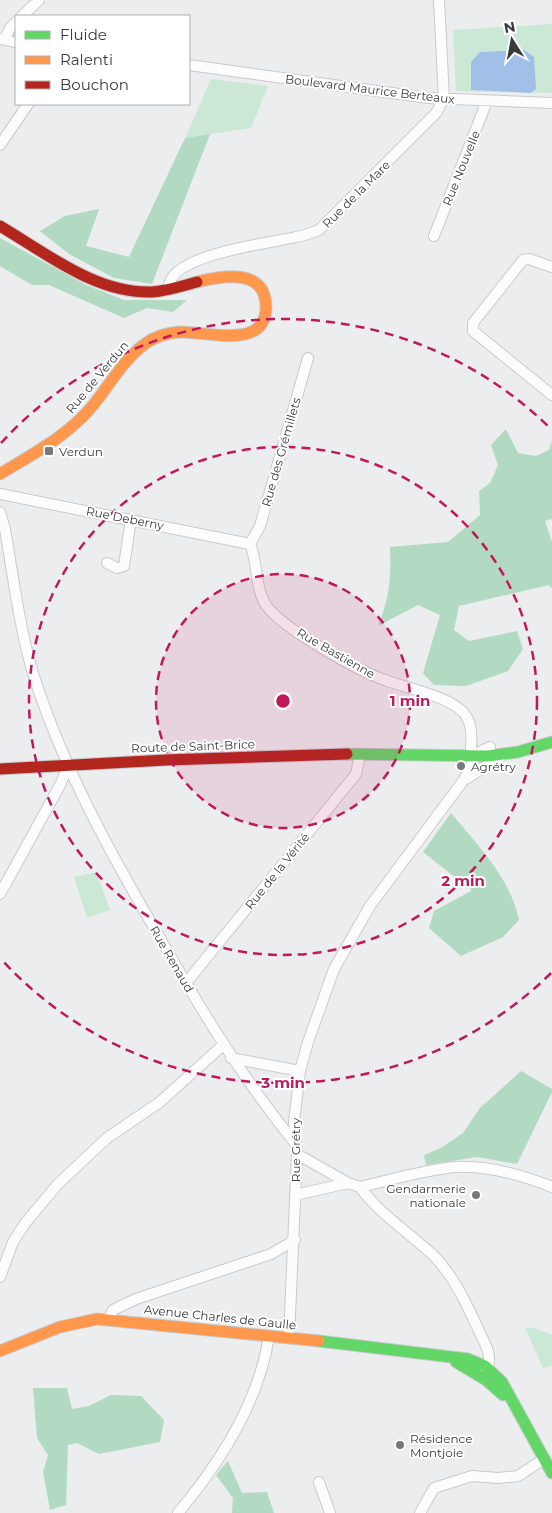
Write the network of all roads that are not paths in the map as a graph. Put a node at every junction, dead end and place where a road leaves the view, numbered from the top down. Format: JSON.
{"nodes":[{"id":1,"x":39,"y":0,"type":"edge"},
{"id":2,"x":439,"y":0,"type":"edge"},
{"id":3,"x":23,"y":15,"type":"edge"},
{"id":4,"x":15,"y":23,"type":"edge"},
{"id":5,"x":2,"y":39,"type":"edge"},
{"id":6,"x":15,"y":42,"type":"edge"},
{"id":7,"x":190,"y":65,"type":"edge"},
{"id":8,"x":444,"y":100,"type":"junction"},
{"id":9,"x":487,"y":101,"type":"junction"},
{"id":10,"x":552,"y":103,"type":"edge"},
{"id":11,"x":27,"y":105,"type":"edge"},
{"id":12,"x":0,"y":145,"type":"edge"},
{"id":13,"x":0,"y":226,"type":"edge"},
{"id":14,"x":434,"y":236,"type":"dead end"},
{"id":15,"x":552,"y":267,"type":"edge"},
{"id":16,"x":169,"y":290,"type":"junction"},
{"id":17,"x":308,"y":358,"type":"dead end"},
{"id":18,"x":552,"y":382,"type":"edge"},
{"id":19,"x":550,"y":394,"type":"edge"},
{"id":20,"x":0,"y":474,"type":"edge"},
{"id":21,"x":0,"y":494,"type":"edge"},
{"id":22,"x":0,"y":512,"type":"edge"},
{"id":23,"x":131,"y":519,"type":"junction"},
{"id":24,"x":250,"y":544,"type":"junction"},
{"id":25,"x":106,"y":563,"type":"dead end"},
{"id":26,"x":546,"y":743,"type":"edge"},
{"id":27,"x":472,"y":752,"type":"junction"},
{"id":28,"x":360,"y":754,"type":"junction"},
{"id":29,"x":509,"y":754,"type":"junction"},
{"id":30,"x":69,"y":764,"type":"junction"},
{"id":31,"x":0,"y":769,"type":"edge"},
{"id":32,"x":463,"y":781,"type":"junction"},
{"id":33,"x":0,"y":894,"type":"edge"},
{"id":34,"x":186,"y":983,"type":"junction"},
{"id":35,"x":222,"y":1045,"type":"junction"},
{"id":36,"x":231,"y":1058,"type":"junction"},
{"id":37,"x":300,"y":1071,"type":"junction"},
{"id":38,"x":295,"y":1143,"type":"junction"},
{"id":39,"x":297,"y":1154,"type":"junction"},
{"id":40,"x":348,"y":1183,"type":"junction"},
{"id":41,"x":360,"y":1187,"type":"junction"},
{"id":42,"x":552,"y":1187,"type":"edge"},
{"id":43,"x":295,"y":1195,"type":"junction"},
{"id":44,"x":295,"y":1240,"type":"junction"},
{"id":45,"x":0,"y":1277,"type":"edge"},
{"id":46,"x":108,"y":1320,"type":"junction"},
{"id":47,"x":269,"y":1336,"type":"junction"},
{"id":48,"x":290,"y":1338,"type":"junction"},
{"id":49,"x":0,"y":1351,"type":"edge"},
{"id":50,"x":484,"y":1372,"type":"junction"},
{"id":51,"x":544,"y":1459,"type":"junction"},
{"id":52,"x":552,"y":1473,"type":"edge"},
{"id":53,"x":319,"y":1482,"type":"dead end"},
{"id":54,"x":178,"y":1513,"type":"edge"},
{"id":55,"x":330,"y":1513,"type":"edge"},
{"id":56,"x":420,"y":1513,"type":"edge"}],
"edges":[{"from":1,"to":3,"type":"street"},
{"from":2,"to":8,"type":"street"},
{"from":4,"to":5,"type":"street"},
{"from":5,"to":6,"type":"street"},
{"from":7,"to":8,"type":"street","name":"Boulevard Maurice Berteaux"},
{"from":8,"to":9,"type":"street","name":"Boulevard Maurice Berteaux"},
{"from":8,"to":16,"type":"street","name":"Rue de la Mare"},
{"from":9,"to":10,"type":"street","name":"Boulevard Maurice Berteaux"},
{"from":9,"to":14,"type":"street","name":"Rue Nouvelle"},
{"from":11,"to":12,"type":"street"},
{"from":13,"to":16,"type":"main road","name":"Rue de Verdun"},
{"from":15,"to":19,"type":"street"},
{"from":16,"to":20,"type":"main road","name":"Rue de Verdun"},
{"from":17,"to":24,"type":"street","name":"Rue des Grémillets"},
{"from":18,"to":19,"type":"street"},
{"from":21,"to":23,"type":"street","name":"Rue Deberny"},
{"from":22,"to":30,"type":"street","name":"Rue Renaud"},
{"from":23,"to":24,"type":"street","name":"Rue Deberny"},
{"from":23,"to":25,"type":"street"},
{"from":24,"to":27,"type":"street","name":"Rue Bastienne"},
{"from":26,"to":27,"type":"main road","name":"Route de Saint-Brice"},
{"from":26,"to":29,"type":"main road","name":"Route de Saint-Brice"},
{"from":27,"to":28,"type":"main road","name":"Route de Saint-Brice"},
{"from":27,"to":29,"type":"main road","name":"Route de Saint-Brice"},
{"from":27,"to":32,"type":"street","name":"Rue Grétry"},
{"from":28,"to":30,"type":"main road","name":"Route de Saint-Brice"},
{"from":28,"to":34,"type":"street","name":"Rue de la Vérité"},
{"from":29,"to":32,"type":"street","name":"Rue Grétry"},
{"from":30,"to":31,"type":"main road","name":"Route de Saint-Brice"},
{"from":30,"to":33,"type":"street"},
{"from":30,"to":34,"type":"street","name":"Rue Renaud"},
{"from":32,"to":37,"type":"street","name":"Rue Grétry"},
{"from":34,"to":35,"type":"street","name":"Rue Renaud"},
{"from":35,"to":36,"type":"street","name":"Rue Renaud"},
{"from":35,"to":45,"type":"street"},
{"from":36,"to":37,"type":"street"},
{"from":36,"to":38,"type":"street","name":"Rue Renaud"},
{"from":37,"to":38,"type":"street","name":"Rue Grétry"},
{"from":38,"to":39,"type":"street","name":"Rue Grétry"},
{"from":39,"to":40,"type":"street"},
{"from":39,"to":43,"type":"street","name":"Rue Grétry"},
{"from":40,"to":41,"type":"street"},
{"from":40,"to":43,"type":"street"},
{"from":41,"to":42,"type":"street"},
{"from":41,"to":50,"type":"street"},
{"from":43,"to":44,"type":"street","name":"Rue Grétry"},
{"from":44,"to":46,"type":"street"},
{"from":44,"to":48,"type":"street","name":"Rue Grétry"},
{"from":46,"to":47,"type":"main road","name":"Avenue Charles de Gaulle"},
{"from":46,"to":49,"type":"main road","name":"Avenue Charles de Gaulle"},
{"from":47,"to":48,"type":"main road","name":"Avenue Charles de Gaulle"},
{"from":47,"to":54,"type":"street"},
{"from":48,"to":50,"type":"main road","name":"Avenue Charles de Gaulle"},
{"from":50,"to":51,"type":"main road","name":"Avenue Charles de Gaulle"},
{"from":51,"to":52,"type":"main road","name":"Avenue Charles de Gaulle"},
{"from":51,"to":56,"type":"street"},
{"from":53,"to":55,"type":"street"}]}
